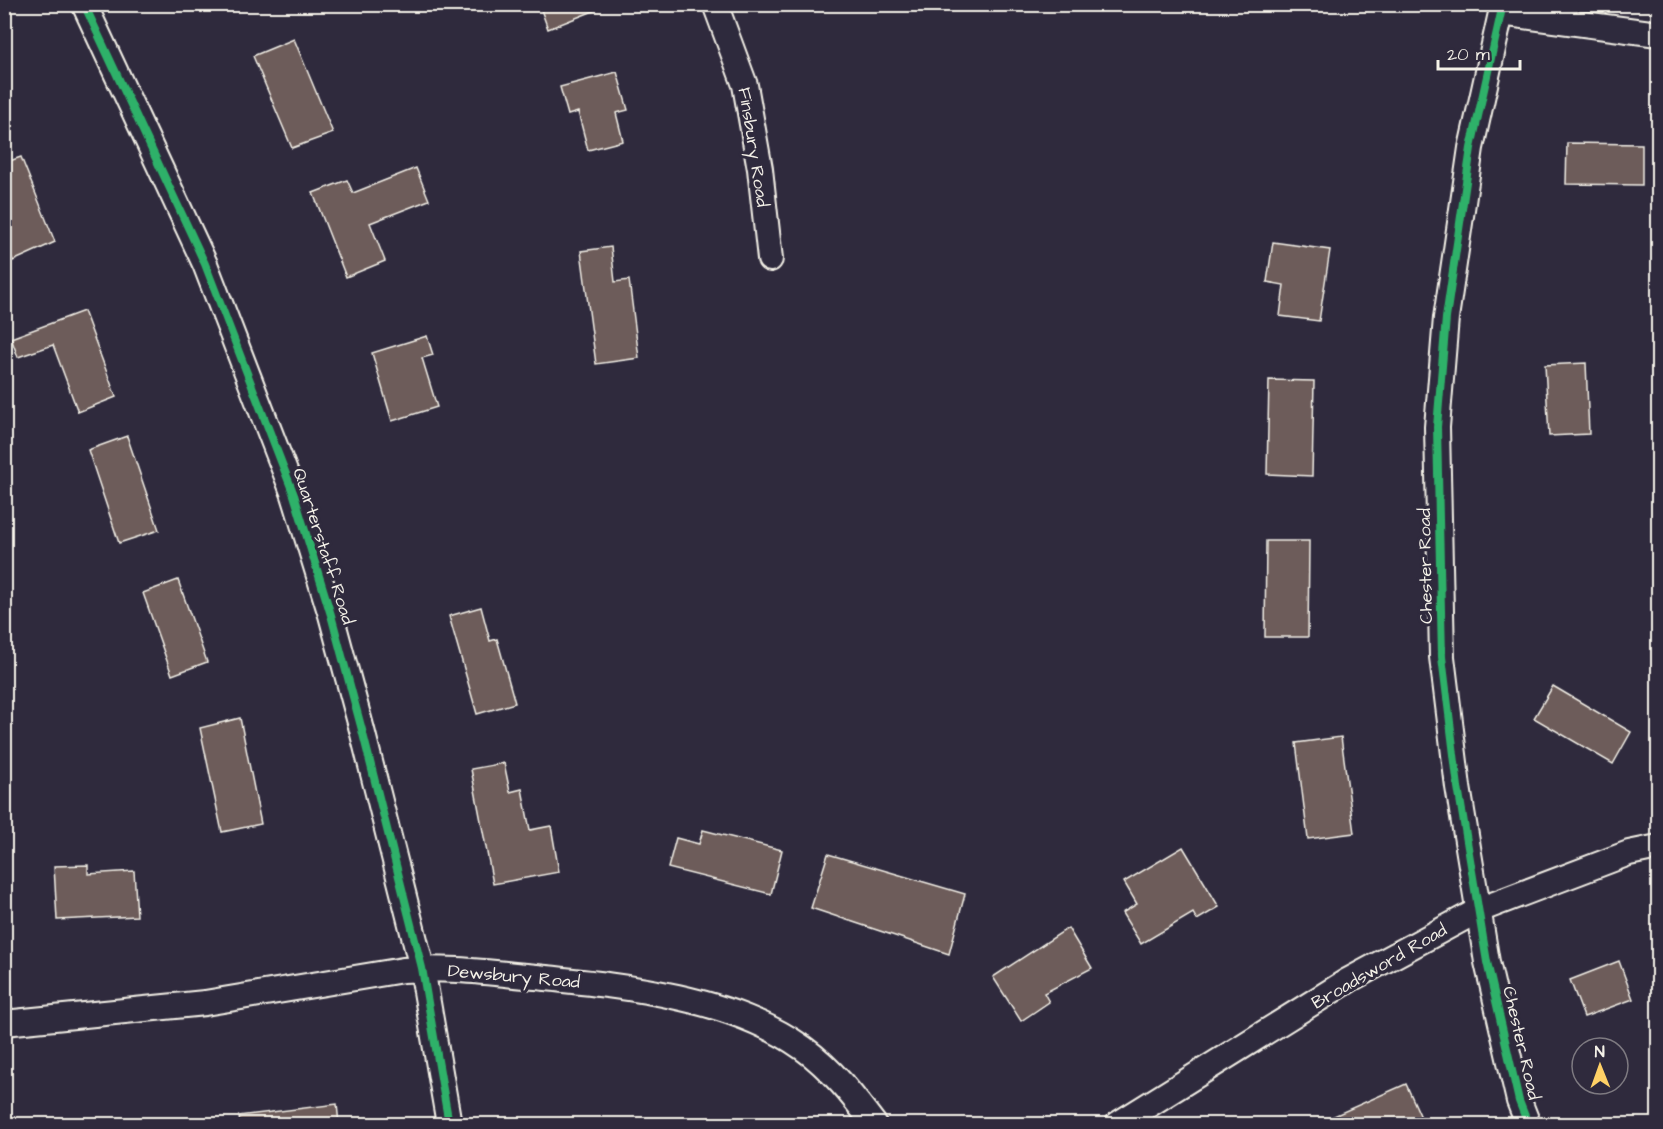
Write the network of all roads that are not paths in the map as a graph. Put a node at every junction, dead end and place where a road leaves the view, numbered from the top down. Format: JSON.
{"nodes":[{"id":1,"x":84,"y":4,"type":"edge"},
{"id":2,"x":715,"y":4,"type":"edge"},
{"id":3,"x":1501,"y":9,"type":"edge"},
{"id":4,"x":1659,"y":34,"type":"edge"},
{"id":5,"x":770,"y":259,"type":"dead end"},
{"id":6,"x":1659,"y":847,"type":"edge"},
{"id":7,"x":1479,"y":910,"type":"junction"},
{"id":8,"x":422,"y":969,"type":"junction"},
{"id":9,"x":4,"y":1023,"type":"edge"},
{"id":10,"x":449,"y":1125,"type":"edge"},
{"id":11,"x":874,"y":1125,"type":"edge"},
{"id":12,"x":1118,"y":1125,"type":"edge"},
{"id":13,"x":1528,"y":1125,"type":"edge"}],
"edges":[{"from":1,"to":8,"type":"street","name":"Quarterstaff Road"},
{"from":2,"to":5,"type":"street","name":"Finsbury Road"},
{"from":3,"to":4,"type":"street"},
{"from":3,"to":7,"type":"street","name":"Chester Road"},
{"from":6,"to":7,"type":"street","name":"Broadsword Road"},
{"from":7,"to":12,"type":"street","name":"Broadsword Road"},
{"from":7,"to":13,"type":"street","name":"Chester Road"},
{"from":8,"to":9,"type":"street","name":"Dewsbury Road"},
{"from":8,"to":10,"type":"street","name":"Quarterstaff Road"},
{"from":8,"to":11,"type":"street","name":"Dewsbury Road"}]}
